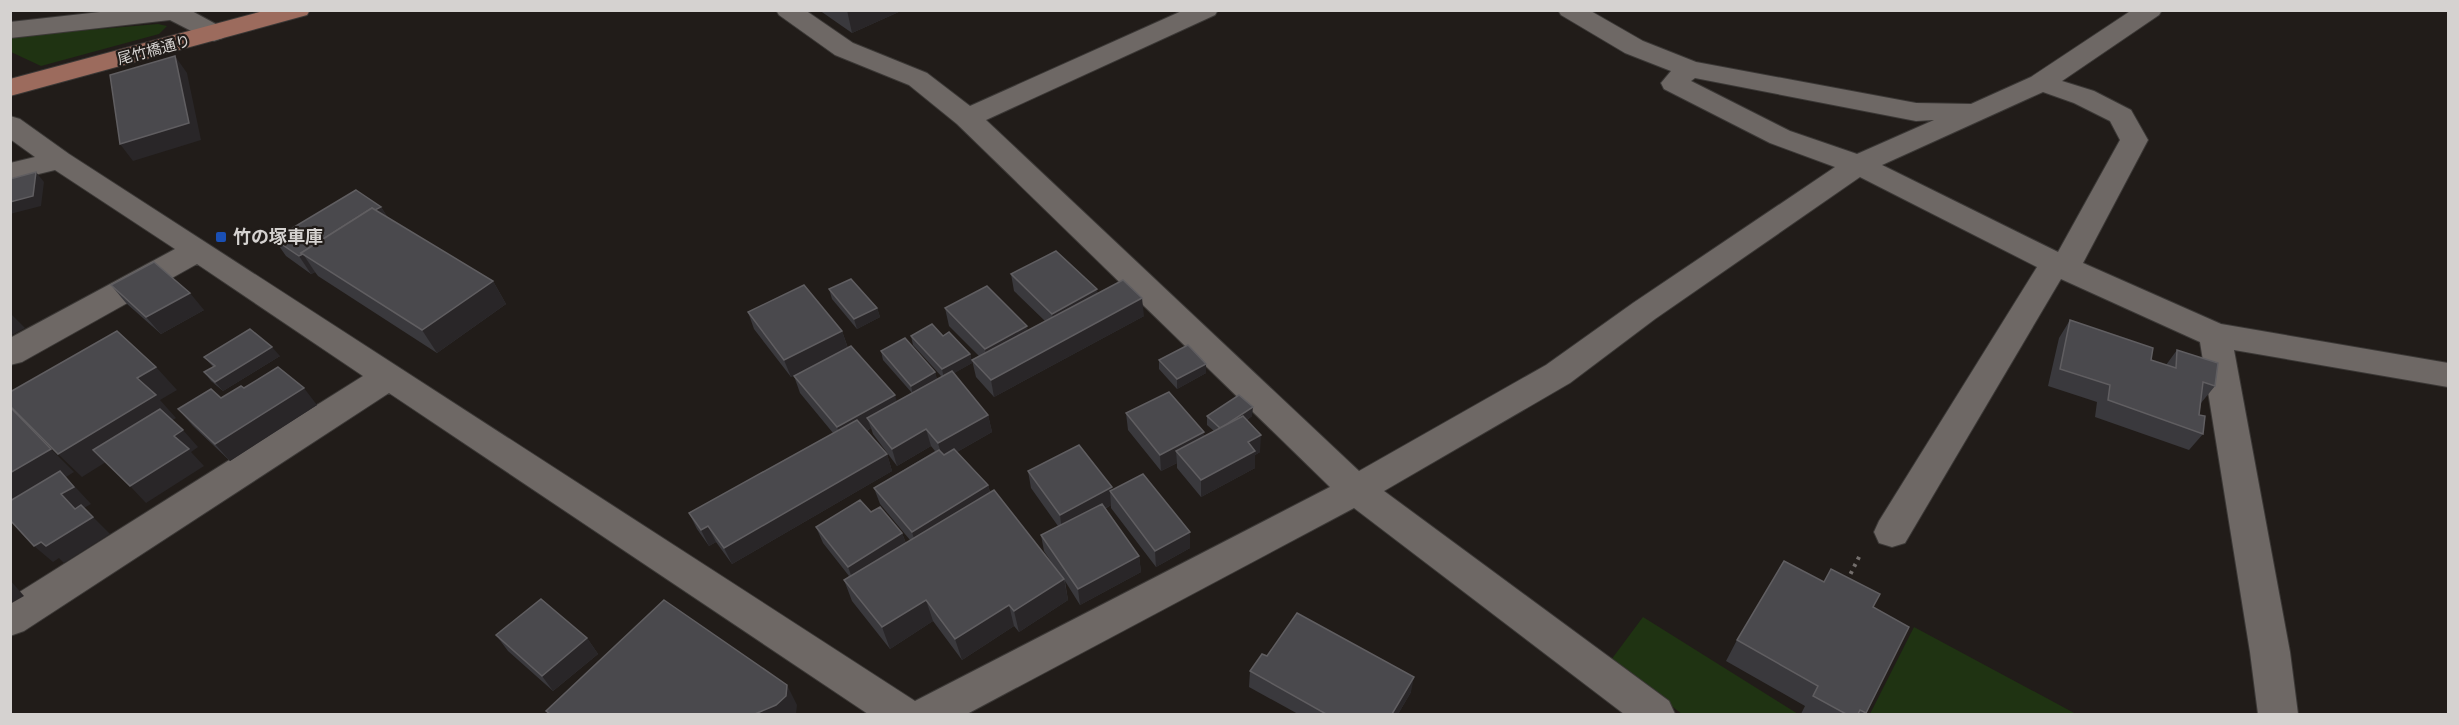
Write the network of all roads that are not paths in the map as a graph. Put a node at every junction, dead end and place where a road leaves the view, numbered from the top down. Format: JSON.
{"nodes":[{"id":1,"x":298,"y":10,"type":"edge"},
{"id":2,"x":788,"y":10,"type":"edge"},
{"id":3,"x":1206,"y":10,"type":"edge"},
{"id":4,"x":1570,"y":10,"type":"edge"},
{"id":5,"x":2150,"y":10,"type":"edge"},
{"id":6,"x":10,"y":30,"type":"edge"},
{"id":7,"x":214,"y":33,"type":"junction"},
{"id":8,"x":1689,"y":69,"type":"junction"},
{"id":9,"x":2041,"y":83,"type":"junction"},
{"id":10,"x":10,"y":88,"type":"edge"},
{"id":11,"x":1980,"y":111,"type":"junction"},
{"id":12,"x":967,"y":118,"type":"junction"},
{"id":13,"x":10,"y":125,"type":"edge"},
{"id":14,"x":58,"y":160,"type":"junction"},
{"id":15,"x":1858,"y":165,"type":"junction"},
{"id":16,"x":10,"y":172,"type":"edge"},
{"id":17,"x":198,"y":250,"type":"junction"},
{"id":18,"x":2060,"y":266,"type":"junction"},
{"id":19,"x":2215,"y":335,"type":"junction"},
{"id":20,"x":10,"y":353,"type":"edge"},
{"id":21,"x":2448,"y":375,"type":"edge"},
{"id":22,"x":389,"y":376,"type":"junction"},
{"id":23,"x":1356,"y":490,"type":"junction"},
{"id":24,"x":1892,"y":532,"type":"dead end"},
{"id":25,"x":10,"y":619,"type":"edge"},
{"id":26,"x":901,"y":714,"type":"edge"},
{"id":27,"x":929,"y":714,"type":"edge"},
{"id":28,"x":1655,"y":714,"type":"edge"},
{"id":29,"x":2278,"y":714,"type":"edge"}],
"edges":[{"from":1,"to":7,"type":"main road","name":"尾竹橋通り"},
{"from":2,"to":12,"type":"street"},
{"from":3,"to":12,"type":"street"},
{"from":4,"to":8,"type":"street"},
{"from":5,"to":9,"type":"street"},
{"from":6,"to":7,"type":"street"},
{"from":7,"to":10,"type":"main road","name":"尾竹橋通り"},
{"from":8,"to":11,"type":"street"},
{"from":8,"to":15,"type":"street"},
{"from":9,"to":11,"type":"street"},
{"from":9,"to":18,"type":"street"},
{"from":11,"to":15,"type":"street"},
{"from":12,"to":23,"type":"street"},
{"from":13,"to":14,"type":"street"},
{"from":14,"to":16,"type":"street"},
{"from":14,"to":17,"type":"street"},
{"from":15,"to":18,"type":"street"},
{"from":15,"to":23,"type":"street"},
{"from":17,"to":20,"type":"street"},
{"from":17,"to":22,"type":"street"},
{"from":18,"to":19,"type":"street"},
{"from":18,"to":24,"type":"street"},
{"from":19,"to":21,"type":"street"},
{"from":19,"to":29,"type":"street"},
{"from":22,"to":25,"type":"street"},
{"from":22,"to":26,"type":"street"},
{"from":23,"to":27,"type":"street"},
{"from":23,"to":28,"type":"street"}]}
